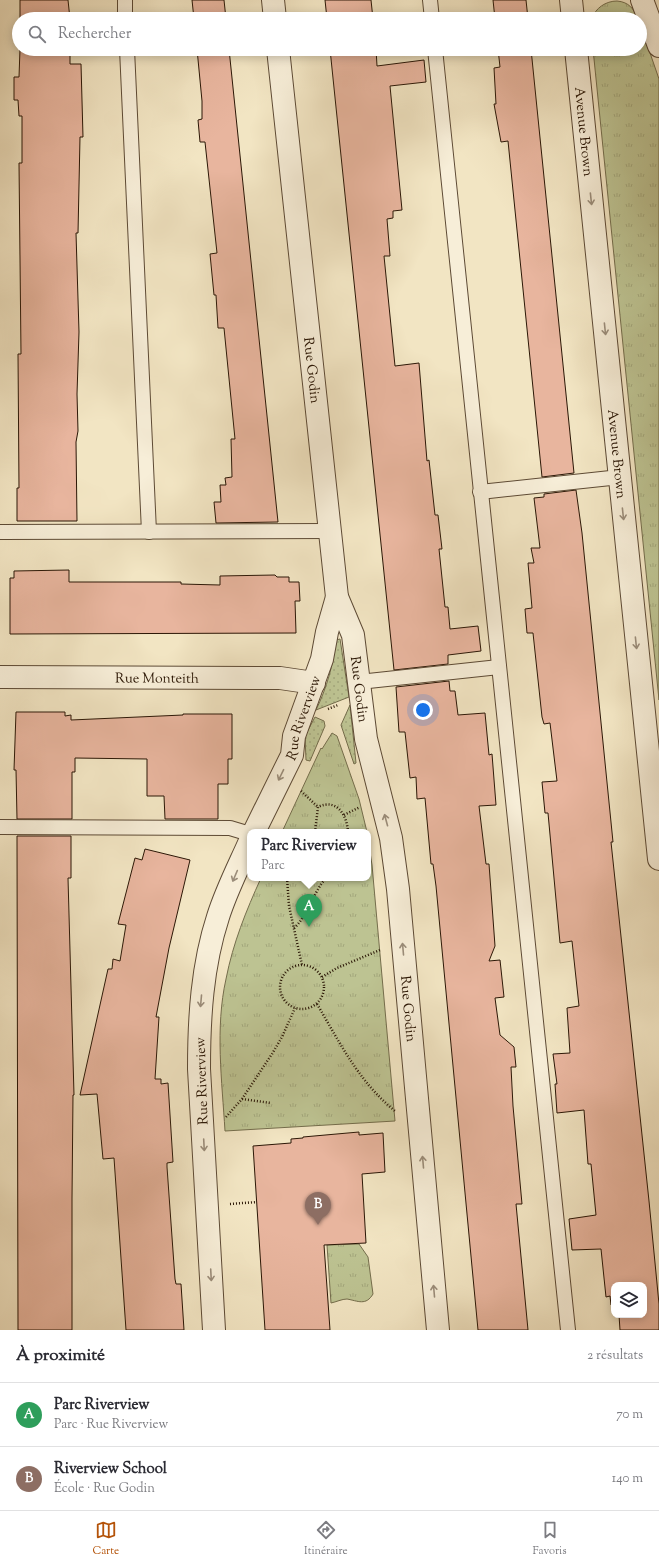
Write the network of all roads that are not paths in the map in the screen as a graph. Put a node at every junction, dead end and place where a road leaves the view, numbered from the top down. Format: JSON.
{"nodes":[{"id":1,"x":125,"y":0,"type":"edge"},
{"id":2,"x":273,"y":0,"type":"edge"},
{"id":3,"x":430,"y":0,"type":"edge"},
{"id":4,"x":571,"y":0,"type":"edge"},
{"id":5,"x":642,"y":0,"type":"edge"},
{"id":6,"x":126,"y":12,"type":"edge"},
{"id":7,"x":274,"y":12,"type":"edge"},
{"id":8,"x":431,"y":12,"type":"edge"},
{"id":9,"x":572,"y":12,"type":"edge"},
{"id":10,"x":646,"y":12,"type":"edge"},
{"id":11,"x":647,"y":14,"type":"edge"},
{"id":12,"x":659,"y":46,"type":"edge"},
{"id":13,"x":127,"y":56,"type":"edge"},
{"id":14,"x":279,"y":56,"type":"edge"},
{"id":15,"x":436,"y":56,"type":"edge"},
{"id":16,"x":577,"y":56,"type":"edge"},
{"id":17,"x":620,"y":477,"type":"junction"},
{"id":18,"x":480,"y":492,"type":"junction"},
{"id":19,"x":329,"y":531,"type":"junction"},
{"id":20,"x":0,"y":532,"type":"edge"},
{"id":21,"x":149,"y":532,"type":"junction"},
{"id":22,"x":337,"y":597,"type":"junction"},
{"id":23,"x":499,"y":667,"type":"junction"},
{"id":24,"x":0,"y":677,"type":"edge"},
{"id":25,"x":359,"y":682,"type":"junction"},
{"id":26,"x":314,"y":683,"type":"junction"},
{"id":27,"x":0,"y":827,"type":"edge"},
{"id":28,"x":255,"y":829,"type":"edge"},
{"id":29,"x":247,"y":833,"type":"edge"},
{"id":30,"x":247,"y":848,"type":"edge"},
{"id":31,"x":659,"y":859,"type":"edge"},
{"id":32,"x":214,"y":1330,"type":"edge"},
{"id":33,"x":438,"y":1330,"type":"edge"},
{"id":34,"x":568,"y":1330,"type":"edge"}],
"edges":[{"from":1,"to":6,"type":"lane"},
{"from":2,"to":7,"type":"street"},
{"from":3,"to":8,"type":"lane"},
{"from":4,"to":9,"type":"street"},
{"from":5,"to":10,"type":"street"},
{"from":11,"to":12,"type":"street"},
{"from":13,"to":21,"type":"lane"},
{"from":14,"to":19,"type":"street","name":"Rue Godin"},
{"from":15,"to":18,"type":"lane"},
{"from":16,"to":17,"type":"street","name":"Avenue Brown","one_way":true},
{"from":17,"to":18,"type":"lane"},
{"from":17,"to":31,"type":"street","name":"Avenue Brown","one_way":true},
{"from":18,"to":23,"type":"lane"},
{"from":19,"to":21,"type":"lane"},
{"from":19,"to":22,"type":"street","name":"Rue Godin"},
{"from":20,"to":21,"type":"lane"},
{"from":22,"to":25,"type":"street","name":"Rue Godin"},
{"from":22,"to":26,"type":"street","name":"Rue Riverview"},
{"from":23,"to":25,"type":"lane"},
{"from":23,"to":34,"type":"lane"},
{"from":24,"to":26,"type":"street","name":"Rue Monteith"},
{"from":33,"to":25,"type":"street","name":"Rue Godin","one_way":true},
{"from":26,"to":28,"type":"street","name":"Rue Riverview","one_way":true},
{"from":27,"to":29,"type":"lane"},
{"from":30,"to":32,"type":"street","name":"Rue Riverview","one_way":true}]}
